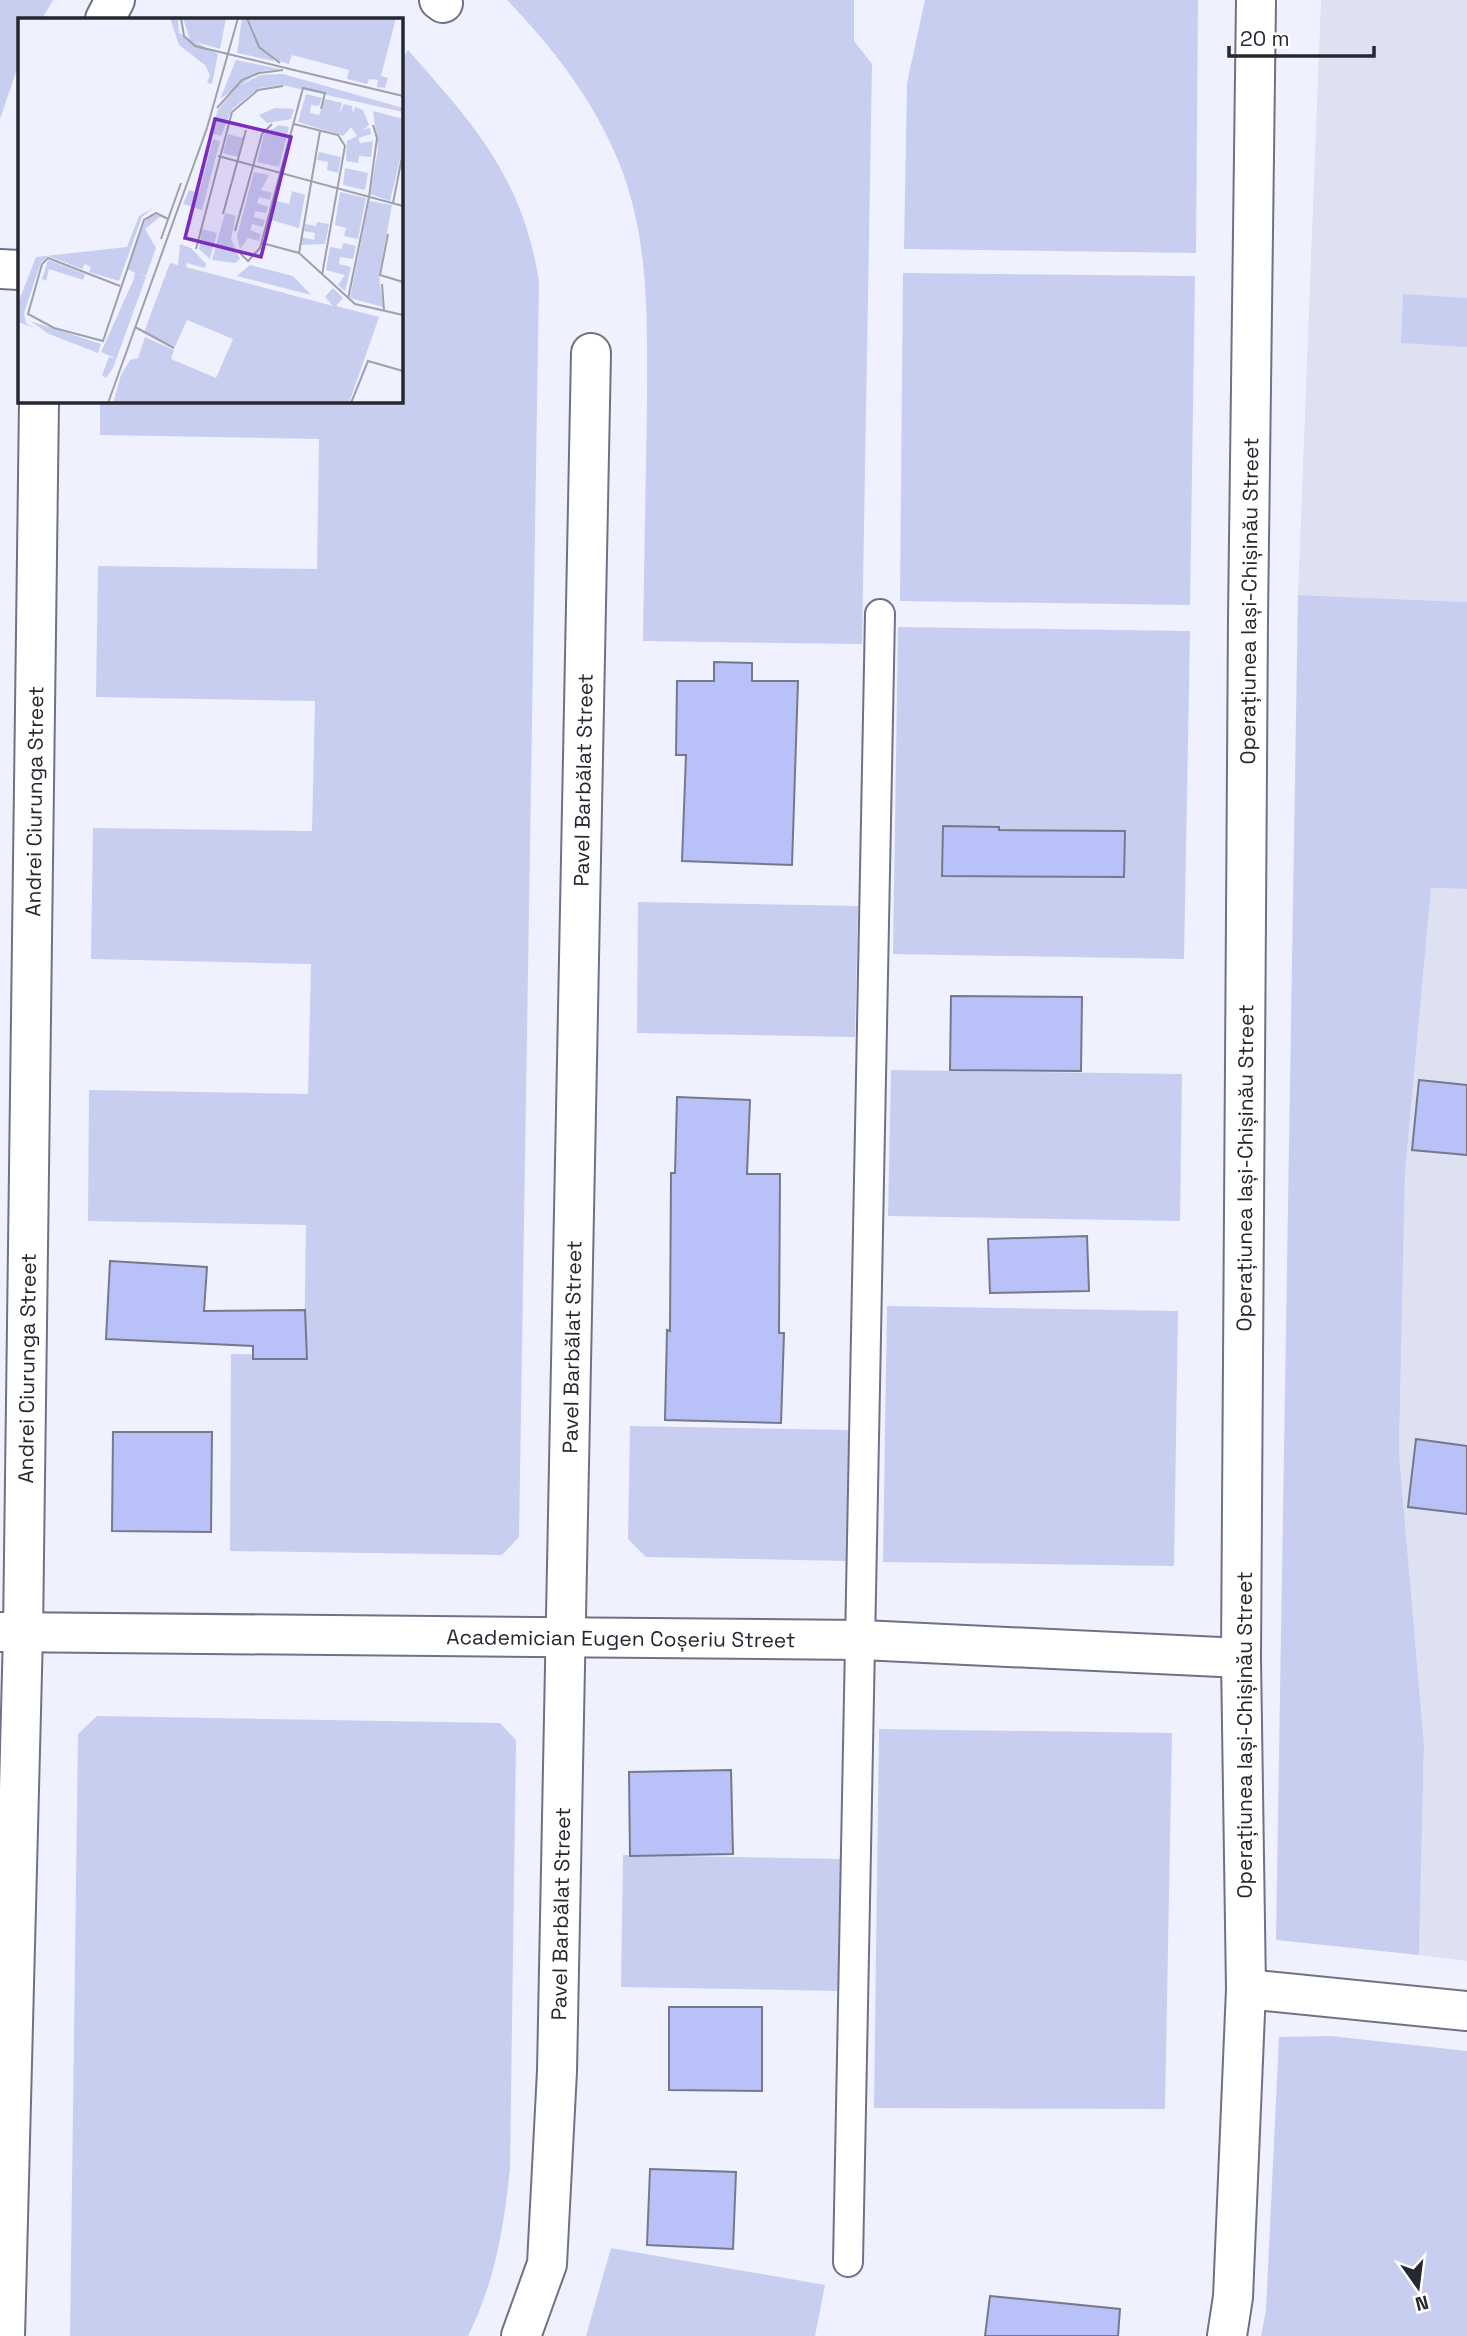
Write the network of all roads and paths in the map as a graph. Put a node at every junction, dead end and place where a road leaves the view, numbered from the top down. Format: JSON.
{"nodes":[{"id":1,"x":115,"y":0,"type":"edge"},
{"id":2,"x":1256,"y":0,"type":"edge"},
{"id":3,"x":106,"y":18,"type":"edge"},
{"id":4,"x":0,"y":269,"type":"edge"},
{"id":5,"x":18,"y":270,"type":"edge"},
{"id":6,"x":591,"y":353,"type":"dead end"},
{"id":7,"x":39,"y":402,"type":"edge"},
{"id":8,"x":880,"y":614,"type":"dead end"},
{"id":9,"x":11,"y":1632,"type":"edge"},
{"id":10,"x":563,"y":1638,"type":"junction"},
{"id":11,"x":862,"y":1640,"type":"junction"},
{"id":12,"x":1241,"y":1658,"type":"junction"},
{"id":13,"x":1246,"y":1989,"type":"junction"},
{"id":14,"x":1467,"y":2011,"type":"edge"},
{"id":15,"x":848,"y":2262,"type":"dead end"},
{"id":16,"x":5,"y":2336,"type":"edge"},
{"id":17,"x":520,"y":2336,"type":"edge"},
{"id":18,"x":1227,"y":2336,"type":"edge"}],
"edges":[{"from":1,"to":3,"type":"street"},
{"from":2,"to":12,"type":"street","name":"Operațiunea Iași-Chișinău Street"},
{"from":4,"to":5,"type":"street"},
{"from":6,"to":10,"type":"street","name":"Pavel Barbălat Street"},
{"from":7,"to":9,"type":"street","name":"Andrei Ciurunga Street"},
{"from":8,"to":11,"type":"lane"},
{"from":9,"to":10,"type":"street","name":"Academician Eugen Coșeriu Street"},
{"from":9,"to":16,"type":"street","name":"Andrei Ciurunga Street"},
{"from":10,"to":11,"type":"street","name":"Academician Eugen Coșeriu Street"},
{"from":10,"to":17,"type":"street","name":"Pavel Barbălat Street"},
{"from":11,"to":12,"type":"street","name":"Academician Eugen Coșeriu Street"},
{"from":11,"to":15,"type":"lane"},
{"from":12,"to":13,"type":"street","name":"Operațiunea Iași-Chișinău Street"},
{"from":13,"to":14,"type":"street"},
{"from":13,"to":18,"type":"street","name":"Operațiunea Iași-Chișinău Street"}]}
